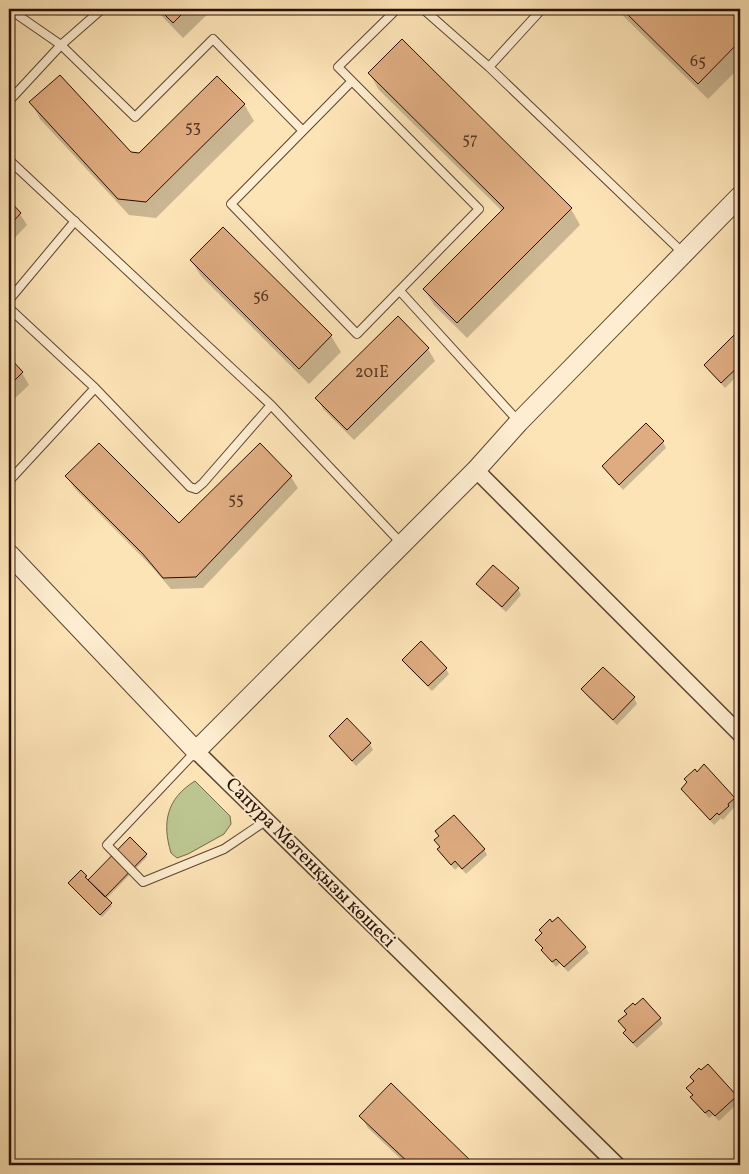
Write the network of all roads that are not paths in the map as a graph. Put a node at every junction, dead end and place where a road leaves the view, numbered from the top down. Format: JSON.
{"nodes":[{"id":1,"x":10,"y":9,"type":"edge"},
{"id":2,"x":102,"y":9,"type":"edge"},
{"id":3,"x":397,"y":9,"type":"edge"},
{"id":4,"x":423,"y":9,"type":"edge"},
{"id":5,"x":542,"y":9,"type":"edge"},
{"id":6,"x":61,"y":45,"type":"junction"},
{"id":7,"x":489,"y":68,"type":"junction"},
{"id":8,"x":352,"y":81,"type":"junction"},
{"id":9,"x":9,"y":101,"type":"edge"},
{"id":10,"x":302,"y":131,"type":"junction"},
{"id":11,"x":9,"y":160,"type":"edge"},
{"id":12,"x":740,"y":196,"type":"edge"},
{"id":13,"x":75,"y":221,"type":"junction"},
{"id":14,"x":684,"y":254,"type":"junction"},
{"id":15,"x":400,"y":291,"type":"junction"},
{"id":16,"x":9,"y":300,"type":"edge"},
{"id":17,"x":9,"y":308,"type":"edge"},
{"id":18,"x":95,"y":388,"type":"junction"},
{"id":19,"x":270,"y":405,"type":"junction"},
{"id":20,"x":520,"y":422,"type":"junction"},
{"id":21,"x":476,"y":470,"type":"junction"},
{"id":22,"x":9,"y":481,"type":"edge"},
{"id":23,"x":401,"y":543,"type":"junction"},
{"id":24,"x":9,"y":554,"type":"edge"},
{"id":25,"x":739,"y":729,"type":"edge"},
{"id":26,"x":196,"y":751,"type":"junction"},
{"id":27,"x":267,"y":820,"type":"junction"},
{"id":28,"x":617,"y":1165,"type":"edge"}],
"edges":[{"from":1,"to":6,"type":"lane"},
{"from":2,"to":6,"type":"lane"},
{"from":3,"to":8,"type":"lane"},
{"from":4,"to":7,"type":"lane"},
{"from":5,"to":7,"type":"lane"},
{"from":6,"to":9,"type":"lane"},
{"from":6,"to":10,"type":"lane"},
{"from":7,"to":14,"type":"lane"},
{"from":8,"to":10,"type":"lane"},
{"from":8,"to":15,"type":"lane"},
{"from":10,"to":15,"type":"lane"},
{"from":11,"to":13,"type":"lane"},
{"from":12,"to":14,"type":"street"},
{"from":13,"to":16,"type":"lane"},
{"from":13,"to":19,"type":"lane"},
{"from":14,"to":20,"type":"street"},
{"from":15,"to":20,"type":"lane"},
{"from":17,"to":18,"type":"lane"},
{"from":18,"to":19,"type":"lane"},
{"from":18,"to":22,"type":"lane"},
{"from":19,"to":23,"type":"lane"},
{"from":20,"to":21,"type":"street"},
{"from":21,"to":23,"type":"street"},
{"from":21,"to":25,"type":"street"},
{"from":23,"to":26,"type":"street"},
{"from":24,"to":26,"type":"street","name":"Сапура Мәтенқызы көшесі"},
{"from":26,"to":27,"type":"street","name":"Сапура Мәтенқызы көшесі"},
{"from":26,"to":27,"type":"lane"},
{"from":27,"to":28,"type":"street","name":"Сапура Мәтенқызы көшесі"}]}
